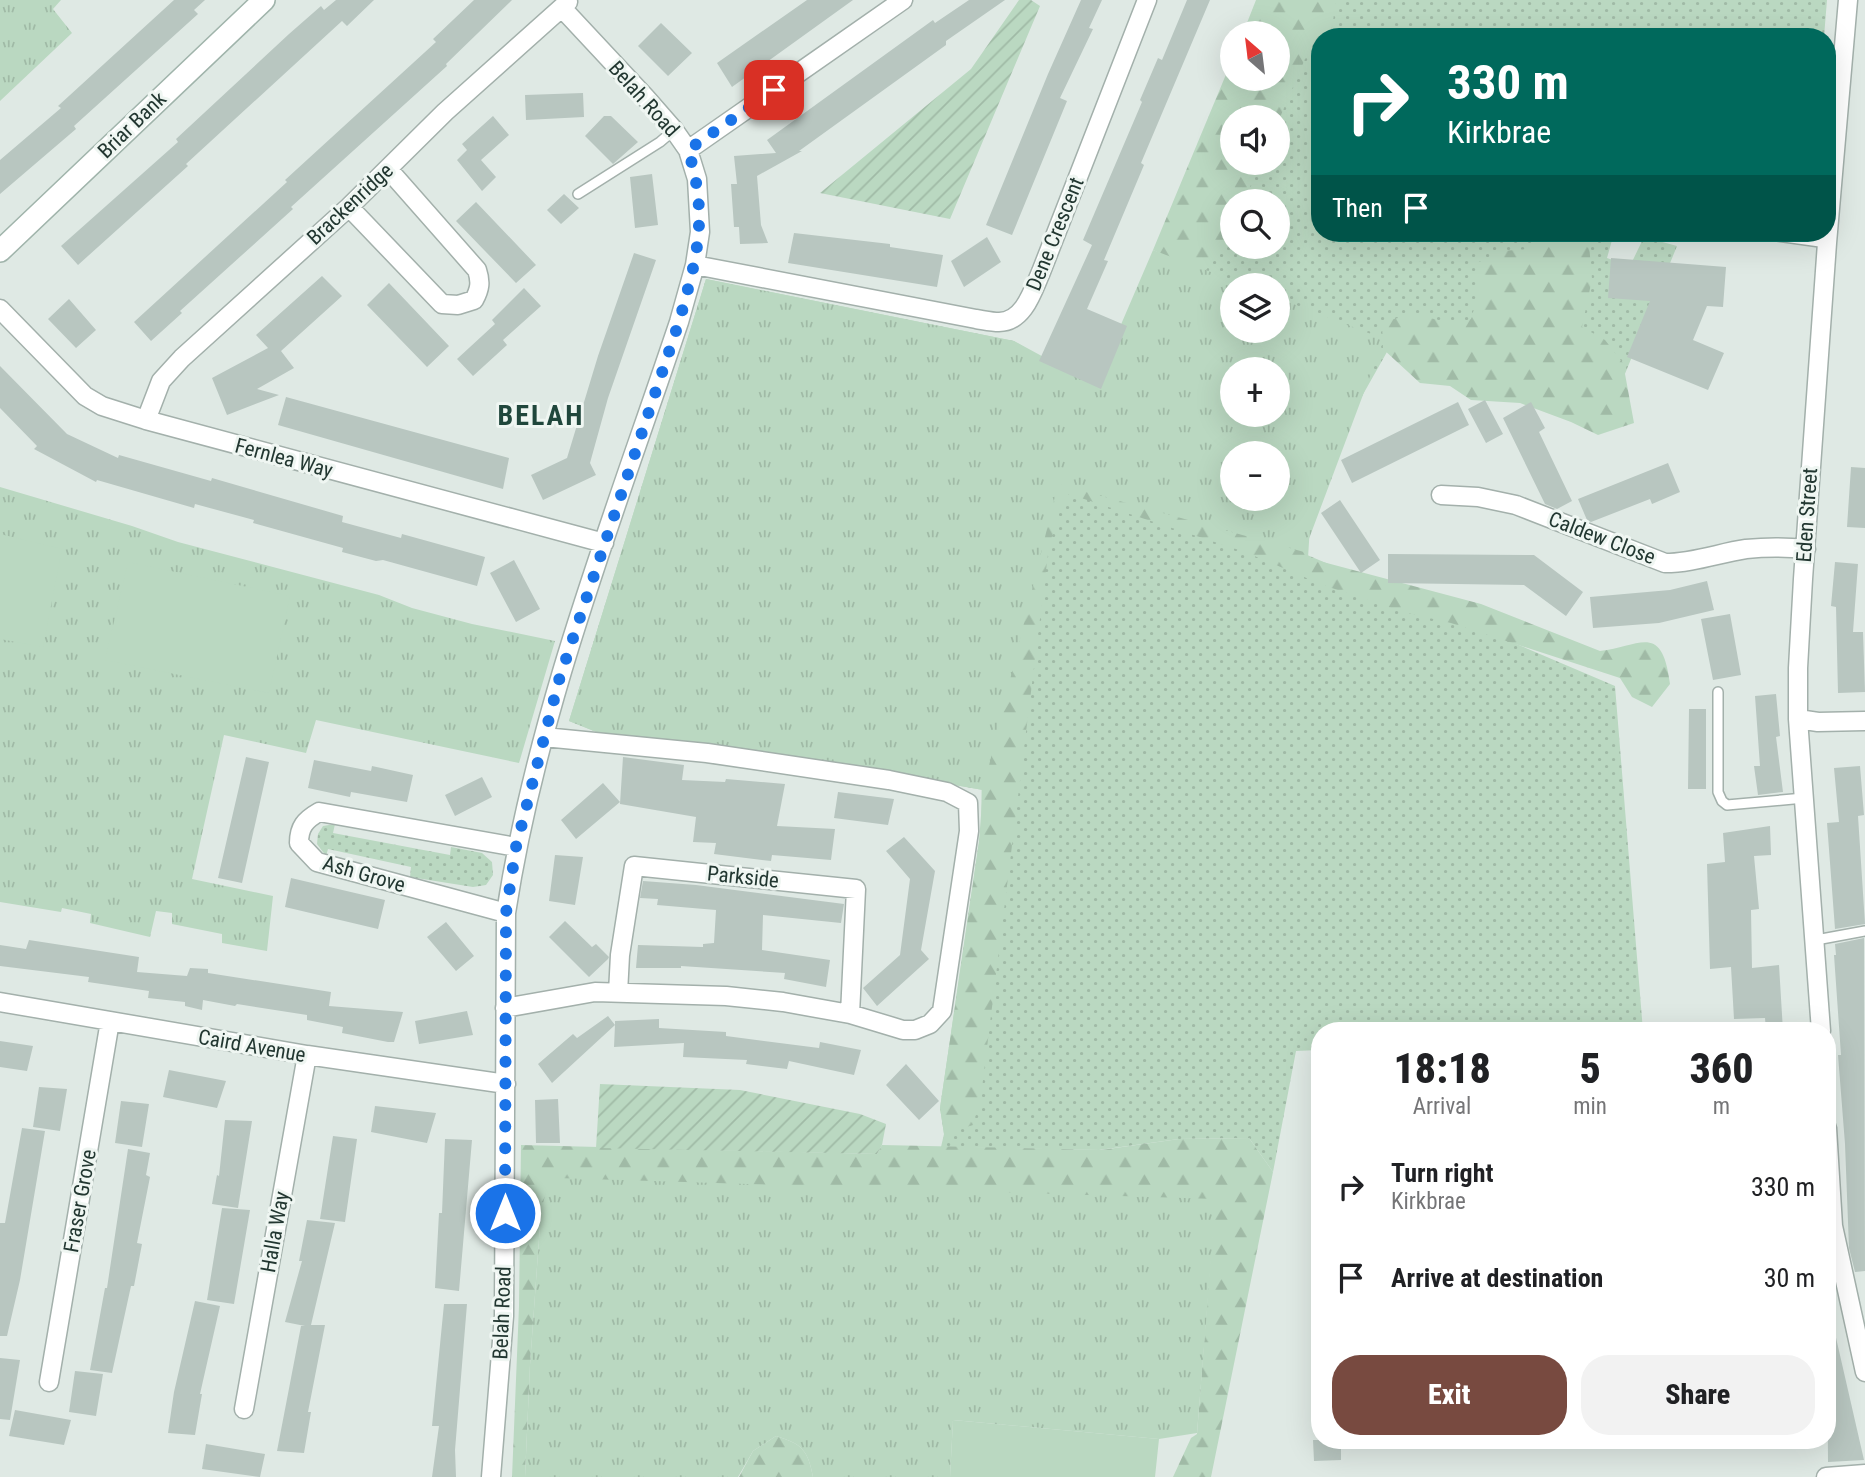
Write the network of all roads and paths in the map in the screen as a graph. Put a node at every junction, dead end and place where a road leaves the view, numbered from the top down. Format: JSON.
{"nodes":[{"id":1,"x":264,"y":0,"type":"edge"},
{"id":2,"x":904,"y":0,"type":"edge"},
{"id":3,"x":1147,"y":0,"type":"edge"},
{"id":4,"x":1848,"y":0,"type":"edge"},
{"id":5,"x":566,"y":4,"type":"edge"},
{"id":6,"x":674,"y":130,"type":"junction"},
{"id":7,"x":1836,"y":139,"type":"edge"},
{"id":8,"x":688,"y":150,"type":"junction"},
{"id":9,"x":388,"y":169,"type":"junction"},
{"id":10,"x":578,"y":194,"type":"dead end"},
{"id":11,"x":349,"y":207,"type":"junction"},
{"id":12,"x":1820,"y":242,"type":"edge"},
{"id":13,"x":1827,"y":243,"type":"joint"},
{"id":14,"x":0,"y":251,"type":"edge"},
{"id":15,"x":695,"y":265,"type":"junction"},
{"id":16,"x":0,"y":309,"type":"edge"},
{"id":17,"x":146,"y":420,"type":"junction"},
{"id":18,"x":1441,"y":495,"type":"dead end"},
{"id":19,"x":604,"y":543,"type":"junction"},
{"id":20,"x":1806,"y":549,"type":"junction"},
{"id":21,"x":1718,"y":692,"type":"dead end"},
{"id":22,"x":1798,"y":719,"type":"junction"},
{"id":23,"x":1865,"y":721,"type":"edge"},
{"id":24,"x":544,"y":737,"type":"junction"},
{"id":25,"x":1804,"y":799,"type":"junction"},
{"id":26,"x":516,"y":847,"type":"junction"},
{"id":27,"x":506,"y":913,"type":"junction"},
{"id":28,"x":1865,"y":931,"type":"edge"},
{"id":29,"x":1816,"y":940,"type":"junction"},
{"id":30,"x":618,"y":993,"type":"junction"},
{"id":31,"x":0,"y":1002,"type":"edge"},
{"id":32,"x":505,"y":1008,"type":"junction"},
{"id":33,"x":850,"y":1014,"type":"junction"},
{"id":34,"x":110,"y":1021,"type":"junction"},
{"id":35,"x":1821,"y":1022,"type":"edge"},
{"id":36,"x":307,"y":1055,"type":"junction"},
{"id":37,"x":506,"y":1084,"type":"junction"},
{"id":38,"x":1836,"y":1251,"type":"edge"},
{"id":39,"x":1865,"y":1372,"type":"edge"},
{"id":40,"x":49,"y":1382,"type":"dead end"},
{"id":41,"x":244,"y":1409,"type":"dead end"},
{"id":42,"x":1865,"y":1474,"type":"edge"},
{"id":43,"x":491,"y":1477,"type":"edge"},
{"id":44,"x":1826,"y":1477,"type":"edge"}],
"edges":[{"from":1,"to":14,"type":"street","name":"Briar Bank"},
{"from":2,"to":8,"type":"street"},
{"from":3,"to":15,"type":"street","name":"Dene Crescent"},
{"from":4,"to":7,"type":"street","name":"Eden Street"},
{"from":5,"to":6,"type":"street","name":"Belah Road"},
{"from":5,"to":9,"type":"street","name":"Brackenridge"},
{"from":6,"to":8,"type":"street","name":"Belah Road"},
{"from":6,"to":10,"type":"lane"},
{"from":8,"to":15,"type":"street","name":"Belah Road"},
{"from":9,"to":11,"type":"street","name":"Brackenridge"},
{"from":9,"to":11,"type":"street"},
{"from":11,"to":17,"type":"street","name":"Brackenridge"},
{"from":12,"to":13,"type":"lane"},
{"from":13,"to":20,"type":"street","name":"Eden Street"},
{"from":15,"to":19,"type":"street","name":"Belah Road"},
{"from":16,"to":17,"type":"street","name":"Fernlea Way"},
{"from":17,"to":19,"type":"street","name":"Fernlea Way"},
{"from":18,"to":20,"type":"street","name":"Caldew Close"},
{"from":19,"to":24,"type":"street","name":"Belah Road"},
{"from":20,"to":22,"type":"street","name":"Eden Street"},
{"from":21,"to":25,"type":"lane"},
{"from":22,"to":23,"type":"street"},
{"from":22,"to":25,"type":"street","name":"Eden Street"},
{"from":24,"to":26,"type":"street","name":"Belah Road"},
{"from":24,"to":33,"type":"street"},
{"from":25,"to":29,"type":"street","name":"Eden Street"},
{"from":26,"to":27,"type":"street","name":"Belah Road"},
{"from":26,"to":27,"type":"street","name":"Ash Grove"},
{"from":27,"to":32,"type":"street","name":"Belah Road"},
{"from":28,"to":29,"type":"lane"},
{"from":29,"to":35,"type":"street","name":"Eden Street"},
{"from":30,"to":32,"type":"street"},
{"from":30,"to":33,"type":"street"},
{"from":30,"to":33,"type":"street","name":"Parkside"},
{"from":31,"to":34,"type":"street","name":"Caird Avenue"},
{"from":32,"to":37,"type":"street","name":"Belah Road"},
{"from":34,"to":36,"type":"street","name":"Caird Avenue"},
{"from":34,"to":40,"type":"street","name":"Fraser Grove"},
{"from":36,"to":37,"type":"street","name":"Caird Avenue"},
{"from":36,"to":41,"type":"street","name":"Halla Way"},
{"from":37,"to":43,"type":"street","name":"Belah Road"},
{"from":38,"to":39,"type":"street"},
{"from":42,"to":44,"type":"street"}]}
